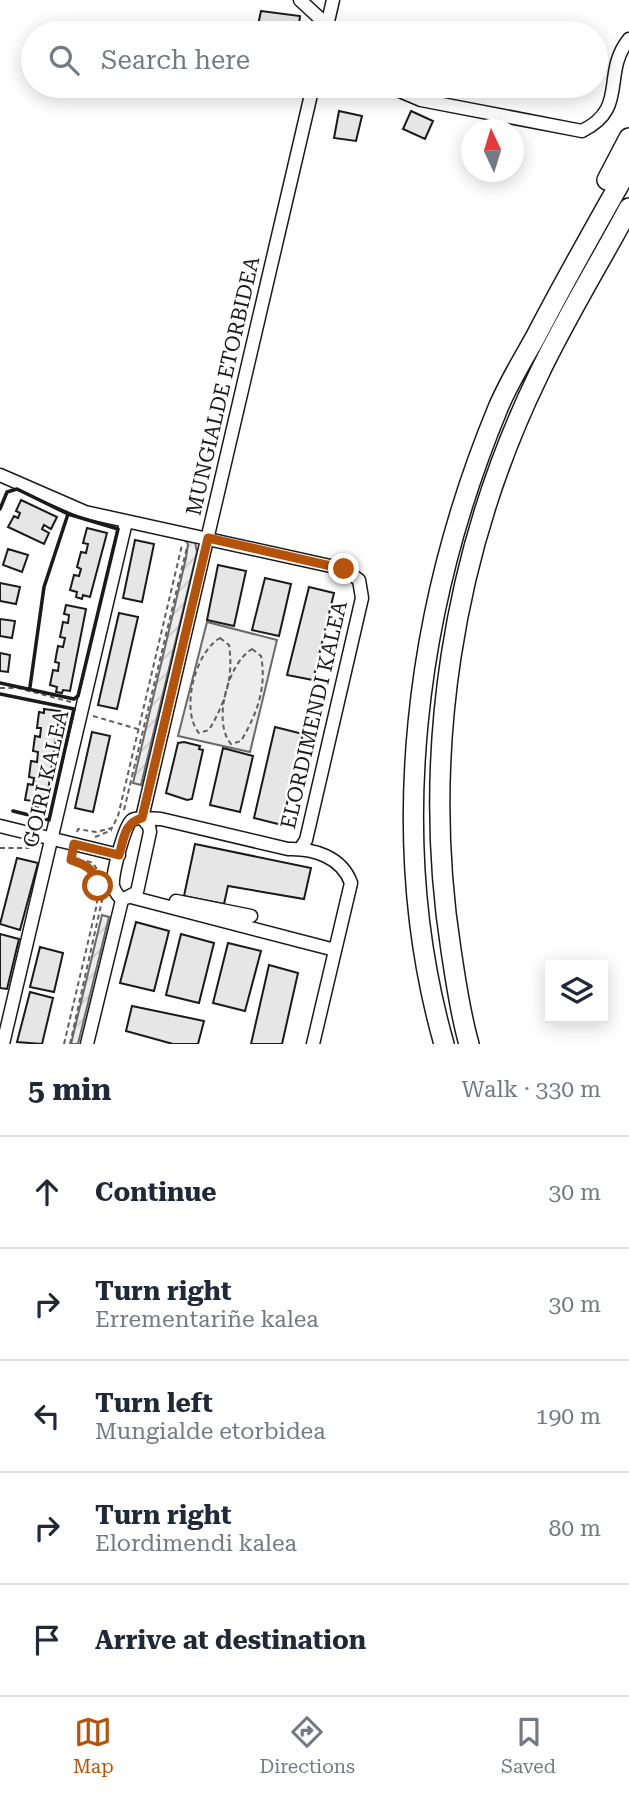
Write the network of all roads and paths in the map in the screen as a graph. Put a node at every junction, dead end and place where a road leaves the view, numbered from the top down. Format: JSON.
{"nodes":[{"id":1,"x":300,"y":0,"type":"edge"},
{"id":2,"x":333,"y":0,"type":"edge"},
{"id":3,"x":319,"y":21,"type":"edge"},
{"id":4,"x":328,"y":21,"type":"edge"},
{"id":5,"x":629,"y":39,"type":"edge"},
{"id":6,"x":310,"y":98,"type":"edge"},
{"id":7,"x":416,"y":98,"type":"edge"},
{"id":8,"x":629,"y":138,"type":"edge"},
{"id":9,"x":629,"y":167,"type":"edge"},
{"id":10,"x":629,"y":208,"type":"edge"},
{"id":11,"x":629,"y":218,"type":"edge"},
{"id":12,"x":606,"y":252,"type":"junction"},
{"id":13,"x":498,"y":407,"type":"junction"},
{"id":14,"x":0,"y":475,"type":"edge"},
{"id":15,"x":126,"y":522,"type":"junction"},
{"id":16,"x":208,"y":538,"type":"junction"},
{"id":17,"x":178,"y":540,"type":"dead end"},
{"id":18,"x":185,"y":542,"type":"dead end"},
{"id":19,"x":0,"y":688,"type":"edge"},
{"id":20,"x":228,"y":688,"type":"junction"},
{"id":21,"x":82,"y":709,"type":"junction"},
{"id":22,"x":141,"y":730,"type":"junction"},
{"id":23,"x":142,"y":818,"type":"junction"},
{"id":24,"x":0,"y":826,"type":"edge"},
{"id":25,"x":92,"y":841,"type":"dead end"},
{"id":26,"x":50,"y":845,"type":"junction"},
{"id":27,"x":0,"y":848,"type":"edge"},
{"id":28,"x":300,"y":849,"type":"junction"},
{"id":29,"x":73,"y":850,"type":"junction"},
{"id":30,"x":119,"y":855,"type":"junction"},
{"id":31,"x":102,"y":880,"type":"dead end"},
{"id":32,"x":103,"y":890,"type":"dead end"},
{"id":33,"x":130,"y":896,"type":"junction"},
{"id":34,"x":251,"y":916,"type":"dead end"},
{"id":35,"x":335,"y":950,"type":"junction"},
{"id":36,"x":3,"y":1044,"type":"edge"},
{"id":37,"x":64,"y":1044,"type":"edge"},
{"id":38,"x":70,"y":1044,"type":"edge"},
{"id":39,"x":87,"y":1044,"type":"edge"},
{"id":40,"x":313,"y":1044,"type":"edge"},
{"id":41,"x":444,"y":1044,"type":"edge"},
{"id":42,"x":469,"y":1044,"type":"edge"}],
"edges":[{"from":1,"to":3,"type":"street"},
{"from":2,"to":4,"type":"street"},
{"from":5,"to":7,"type":"street"},
{"from":6,"to":16,"type":"street","name":"MUNGIALDE ETORBIDEA"},
{"from":8,"to":13,"type":"highway"},
{"from":9,"to":13,"type":"highway"},
{"from":10,"to":12,"type":"highway"},
{"from":11,"to":12,"type":"highway"},
{"from":12,"to":42,"type":"highway"},
{"from":13,"to":41,"type":"highway"},
{"from":14,"to":15,"type":"street"},
{"from":15,"to":16,"type":"street"},
{"from":15,"to":21,"type":"street","name":"GOIRI KALEA"},
{"from":16,"to":23,"type":"street","name":"MUNGIALDE ETORBIDEA"},
{"from":16,"to":28,"type":"street","name":"ELORDIMENDI KALEA"},
{"from":17,"to":22,"type":"path"},
{"from":18,"to":25,"type":"path"},
{"from":19,"to":21,"type":"path"},
{"from":20,"to":20,"type":"path"},
{"from":20,"to":20,"type":"path"},
{"from":21,"to":22,"type":"path"},
{"from":21,"to":26,"type":"street","name":"GOIRI KALEA"},
{"from":22,"to":29,"type":"path"},
{"from":23,"to":28,"type":"street"},
{"from":23,"to":30,"type":"street","name":"MUNGIALDE ETORBIDEA"},
{"from":23,"to":33,"type":"street","name":"MUNGIALDE ETORBIDEA"},
{"from":24,"to":26,"type":"street"},
{"from":26,"to":27,"type":"path"},
{"from":26,"to":29,"type":"street"},
{"from":26,"to":36,"type":"street","name":"GOIRI KALEA"},
{"from":28,"to":35,"type":"street"},
{"from":29,"to":30,"type":"street"},
{"from":29,"to":31,"type":"path"},
{"from":29,"to":37,"type":"path"},
{"from":30,"to":33,"type":"street","name":"MUNGIALDE ETORBIDEA"},
{"from":32,"to":38,"type":"path"},
{"from":33,"to":34,"type":"street"},
{"from":33,"to":35,"type":"street"},
{"from":33,"to":39,"type":"street","name":"MUNGIALDE ETORBIDEA"},
{"from":35,"to":40,"type":"street"}]}
